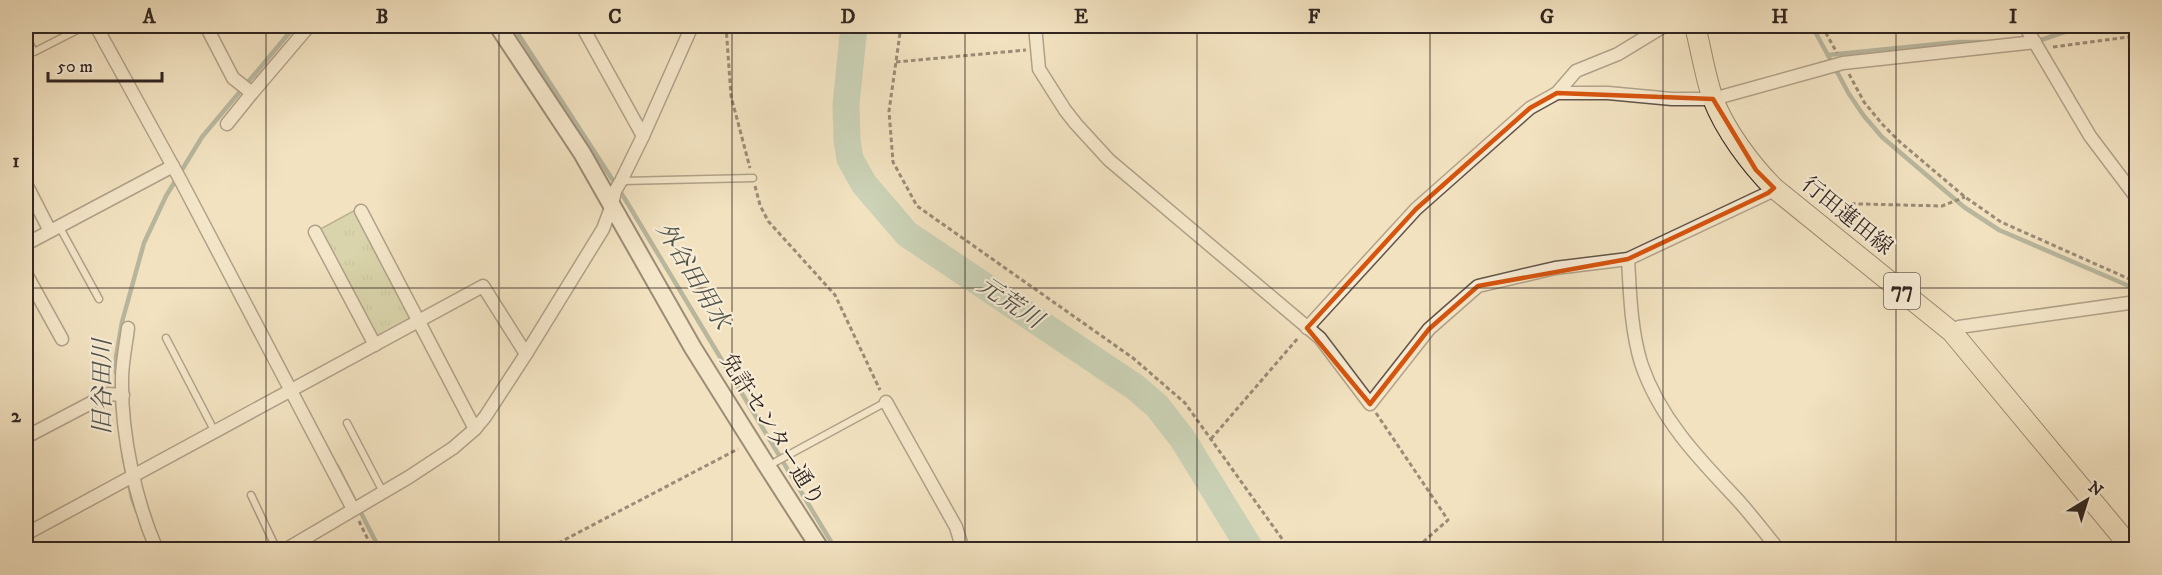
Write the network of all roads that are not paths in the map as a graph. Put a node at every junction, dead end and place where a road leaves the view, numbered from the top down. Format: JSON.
{"nodes":[{"id":1,"x":85,"y":26,"type":"edge"},
{"id":2,"x":96,"y":26,"type":"edge"},
{"id":3,"x":206,"y":26,"type":"edge"},
{"id":4,"x":309,"y":26,"type":"edge"},
{"id":5,"x":498,"y":26,"type":"edge"},
{"id":6,"x":582,"y":26,"type":"edge"},
{"id":7,"x":692,"y":26,"type":"edge"},
{"id":8,"x":1035,"y":26,"type":"edge"},
{"id":9,"x":1664,"y":26,"type":"edge"},
{"id":10,"x":1695,"y":26,"type":"edge"},
{"id":11,"x":2025,"y":26,"type":"edge"},
{"id":12,"x":26,"y":36,"type":"edge"},
{"id":13,"x":2037,"y":45,"type":"junction"},
{"id":14,"x":252,"y":93,"type":"junction"},
{"id":15,"x":1557,"y":93,"type":"junction"},
{"id":16,"x":1713,"y":99,"type":"junction"},
{"id":17,"x":227,"y":124,"type":"dead end"},
{"id":18,"x":643,"y":136,"type":"junction"},
{"id":19,"x":173,"y":166,"type":"junction"},
{"id":20,"x":753,"y":178,"type":"road end"},
{"id":21,"x":621,"y":181,"type":"junction"},
{"id":22,"x":26,"y":184,"type":"edge"},
{"id":23,"x":1774,"y":188,"type":"junction"},
{"id":24,"x":2136,"y":197,"type":"edge"},
{"id":25,"x":612,"y":205,"type":"junction"},
{"id":26,"x":361,"y":211,"type":"dead end"},
{"id":27,"x":54,"y":228,"type":"junction"},
{"id":28,"x":315,"y":232,"type":"dead end"},
{"id":29,"x":26,"y":244,"type":"edge"},
{"id":30,"x":1628,"y":259,"type":"junction"},
{"id":31,"x":26,"y":274,"type":"edge"},
{"id":32,"x":99,"y":299,"type":"dead end"},
{"id":33,"x":2136,"y":302,"type":"edge"},
{"id":34,"x":418,"y":322,"type":"junction"},
{"id":35,"x":128,"y":328,"type":"dead end"},
{"id":36,"x":1307,"y":328,"type":"junction"},
{"id":37,"x":1952,"y":332,"type":"junction"},
{"id":38,"x":166,"y":338,"type":"dead end"},
{"id":39,"x":62,"y":339,"type":"dead end"},
{"id":40,"x":375,"y":345,"type":"junction"},
{"id":41,"x":526,"y":354,"type":"junction"},
{"id":42,"x":291,"y":391,"type":"junction"},
{"id":43,"x":123,"y":395,"type":"junction"},
{"id":44,"x":886,"y":402,"type":"joint"},
{"id":45,"x":347,"y":423,"type":"dead end"},
{"id":46,"x":475,"y":429,"type":"junction"},
{"id":47,"x":215,"y":432,"type":"junction"},
{"id":48,"x":26,"y":437,"type":"edge"},
{"id":49,"x":767,"y":466,"type":"junction"},
{"id":50,"x":134,"y":476,"type":"junction"},
{"id":51,"x":383,"y":492,"type":"junction"},
{"id":52,"x":251,"y":495,"type":"dead end"},
{"id":53,"x":353,"y":509,"type":"junction"},
{"id":54,"x":26,"y":534,"type":"edge"},
{"id":55,"x":157,"y":549,"type":"edge"},
{"id":56,"x":277,"y":549,"type":"edge"},
{"id":57,"x":285,"y":549,"type":"edge"},
{"id":58,"x":821,"y":549,"type":"edge"},
{"id":59,"x":963,"y":549,"type":"edge"},
{"id":60,"x":1779,"y":549,"type":"edge"},
{"id":61,"x":2133,"y":549,"type":"edge"}],
"edges":[{"from":1,"to":12,"type":"lane"},
{"from":2,"to":19,"type":"street"},
{"from":3,"to":14,"type":"street"},
{"from":4,"to":14,"type":"street"},
{"from":5,"to":25,"type":"street","name":"免許センター通り"},
{"from":6,"to":18,"type":"street"},
{"from":7,"to":18,"type":"street"},
{"from":8,"to":36,"type":"street"},
{"from":9,"to":15,"type":"street"},
{"from":10,"to":16,"type":"main road","name":"行田蓮田線","number":"77"},
{"from":11,"to":13,"type":"street"},
{"from":13,"to":16,"type":"street"},
{"from":13,"to":24,"type":"street"},
{"from":14,"to":17,"type":"street"},
{"from":15,"to":16,"type":"street"},
{"from":15,"to":36,"type":"street"},
{"from":16,"to":23,"type":"main road","name":"行田蓮田線","number":"77"},
{"from":18,"to":21,"type":"street"},
{"from":19,"to":27,"type":"street"},
{"from":19,"to":42,"type":"street"},
{"from":20,"to":21,"type":"lane"},
{"from":21,"to":25,"type":"street"},
{"from":22,"to":27,"type":"street"},
{"from":23,"to":30,"type":"street"},
{"from":23,"to":37,"type":"main road","name":"行田蓮田線","number":"77"},
{"from":25,"to":41,"type":"street"},
{"from":25,"to":49,"type":"street","name":"免許センター通り"},
{"from":26,"to":34,"type":"street"},
{"from":27,"to":29,"type":"street"},
{"from":27,"to":32,"type":"lane"},
{"from":28,"to":40,"type":"street"},
{"from":30,"to":36,"type":"street"},
{"from":30,"to":60,"type":"street"},
{"from":31,"to":39,"type":"street"},
{"from":33,"to":37,"type":"street"},
{"from":34,"to":40,"type":"street"},
{"from":34,"to":41,"type":"street"},
{"from":34,"to":46,"type":"street"},
{"from":35,"to":43,"type":"street"},
{"from":37,"to":61,"type":"main road","name":"行田蓮田線","number":"77"},
{"from":38,"to":47,"type":"lane"},
{"from":40,"to":42,"type":"street"},
{"from":41,"to":46,"type":"street"},
{"from":42,"to":47,"type":"street"},
{"from":42,"to":53,"type":"street"},
{"from":43,"to":48,"type":"street"},
{"from":43,"to":50,"type":"street"},
{"from":44,"to":49,"type":"lane"},
{"from":44,"to":59,"type":"street"},
{"from":45,"to":51,"type":"lane"},
{"from":46,"to":51,"type":"street"},
{"from":47,"to":50,"type":"street"},
{"from":49,"to":58,"type":"street","name":"免許センター通り"},
{"from":50,"to":54,"type":"street"},
{"from":50,"to":55,"type":"street"},
{"from":51,"to":53,"type":"street"},
{"from":52,"to":56,"type":"lane"},
{"from":53,"to":57,"type":"street"}]}
